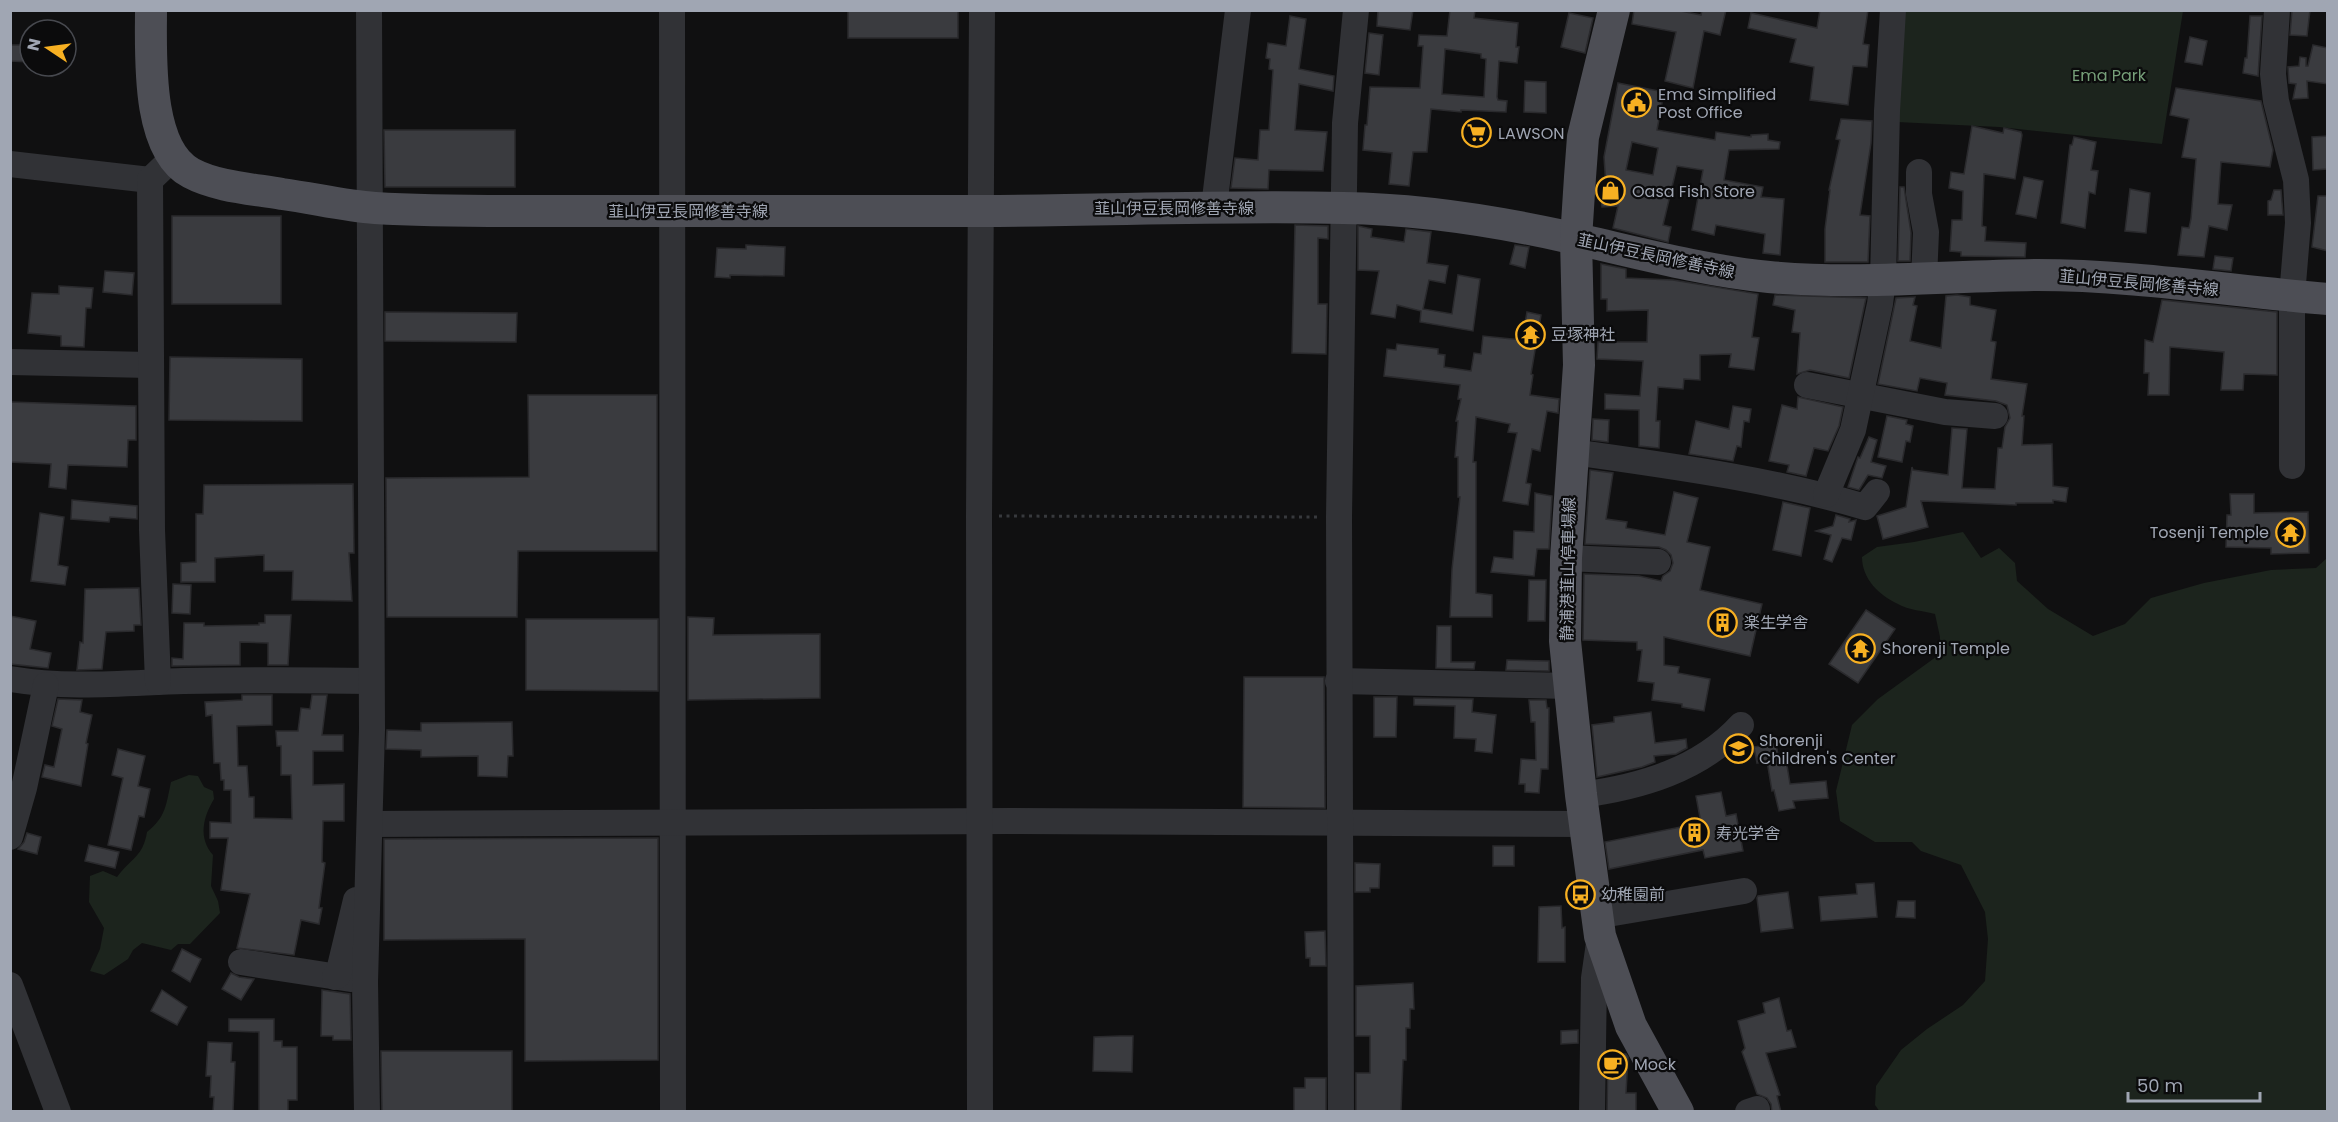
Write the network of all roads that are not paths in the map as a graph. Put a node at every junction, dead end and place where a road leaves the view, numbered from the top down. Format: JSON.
{"nodes":[{"id":1,"x":151,"y":10,"type":"edge"},
{"id":2,"x":369,"y":10,"type":"edge"},
{"id":3,"x":672,"y":10,"type":"edge"},
{"id":4,"x":982,"y":10,"type":"edge"},
{"id":5,"x":1238,"y":10,"type":"edge"},
{"id":6,"x":1356,"y":10,"type":"edge"},
{"id":7,"x":1893,"y":10,"type":"edge"},
{"id":8,"x":2277,"y":10,"type":"edge"},
{"id":9,"x":1612,"y":11,"type":"edge"},
{"id":10,"x":173,"y":158,"type":"junction"},
{"id":11,"x":10,"y":164,"type":"edge"},
{"id":12,"x":1919,"y":172,"type":"dead end"},
{"id":13,"x":150,"y":180,"type":"junction"},
{"id":14,"x":370,"y":207,"type":"junction"},
{"id":15,"x":1214,"y":207,"type":"junction"},
{"id":16,"x":1343,"y":208,"type":"junction"},
{"id":17,"x":671,"y":211,"type":"junction"},
{"id":18,"x":981,"y":211,"type":"junction"},
{"id":19,"x":1576,"y":239,"type":"junction"},
{"id":20,"x":1924,"y":279,"type":"junction"},
{"id":21,"x":1883,"y":280,"type":"junction"},
{"id":22,"x":2292,"y":296,"type":"junction"},
{"id":23,"x":2328,"y":299,"type":"edge"},
{"id":24,"x":10,"y":362,"type":"edge"},
{"id":25,"x":150,"y":365,"type":"junction"},
{"id":26,"x":1807,"y":386,"type":"dead end"},
{"id":27,"x":1860,"y":396,"type":"junction"},
{"id":28,"x":1995,"y":416,"type":"dead end"},
{"id":29,"x":1573,"y":452,"type":"junction"},
{"id":30,"x":2292,"y":466,"type":"dead end"},
{"id":31,"x":1877,"y":492,"type":"dead end"},
{"id":32,"x":1826,"y":495,"type":"junction"},
{"id":33,"x":1566,"y":558,"type":"junction"},
{"id":34,"x":1658,"y":562,"type":"dead end"},
{"id":35,"x":10,"y":679,"type":"edge"},
{"id":36,"x":371,"y":681,"type":"junction"},
{"id":37,"x":1338,"y":681,"type":"junction"},
{"id":38,"x":158,"y":682,"type":"junction"},
{"id":39,"x":46,"y":685,"type":"junction"},
{"id":40,"x":1570,"y":686,"type":"junction"},
{"id":41,"x":1742,"y":725,"type":"dead end"},
{"id":42,"x":1583,"y":810,"type":"junction"},
{"id":43,"x":673,"y":823,"type":"junction"},
{"id":44,"x":980,"y":823,"type":"junction"},
{"id":45,"x":1341,"y":823,"type":"junction"},
{"id":46,"x":370,"y":827,"type":"junction"},
{"id":47,"x":10,"y":837,"type":"edge"},
{"id":48,"x":1744,"y":891,"type":"dead end"},
{"id":49,"x":1598,"y":926,"type":"junction"},
{"id":50,"x":242,"y":962,"type":"dead end"},
{"id":51,"x":335,"y":977,"type":"junction"},
{"id":52,"x":366,"y":982,"type":"junction"},
{"id":53,"x":10,"y":985,"type":"edge"},
{"id":54,"x":58,"y":1112,"type":"edge"},
{"id":55,"x":367,"y":1112,"type":"edge"},
{"id":56,"x":673,"y":1112,"type":"edge"},
{"id":57,"x":980,"y":1112,"type":"edge"},
{"id":58,"x":1341,"y":1112,"type":"edge"},
{"id":59,"x":1592,"y":1112,"type":"edge"},
{"id":60,"x":1678,"y":1112,"type":"edge"}],
"edges":[{"from":1,"to":10,"type":"main road","name":"韮山伊豆長岡修善寺線"},
{"from":2,"to":14,"type":"street"},
{"from":3,"to":17,"type":"street"},
{"from":4,"to":18,"type":"street"},
{"from":5,"to":15,"type":"street"},
{"from":6,"to":16,"type":"street"},
{"from":7,"to":21,"type":"street"},
{"from":8,"to":22,"type":"street"},
{"from":9,"to":19,"type":"main road","name":"静浦港韮山停車場線"},
{"from":10,"to":13,"type":"street"},
{"from":10,"to":14,"type":"main road","name":"韮山伊豆長岡修善寺線"},
{"from":11,"to":13,"type":"street"},
{"from":12,"to":20,"type":"street"},
{"from":13,"to":25,"type":"street"},
{"from":14,"to":17,"type":"main road","name":"韮山伊豆長岡修善寺線"},
{"from":14,"to":36,"type":"street"},
{"from":15,"to":16,"type":"main road","name":"韮山伊豆長岡修善寺線"},
{"from":15,"to":18,"type":"main road","name":"韮山伊豆長岡修善寺線"},
{"from":16,"to":19,"type":"main road","name":"韮山伊豆長岡修善寺線"},
{"from":16,"to":37,"type":"street"},
{"from":17,"to":18,"type":"main road","name":"韮山伊豆長岡修善寺線"},
{"from":17,"to":43,"type":"street"},
{"from":18,"to":44,"type":"street"},
{"from":19,"to":21,"type":"main road","name":"韮山伊豆長岡修善寺線"},
{"from":19,"to":29,"type":"main road","name":"静浦港韮山停車場線"},
{"from":20,"to":21,"type":"main road","name":"韮山伊豆長岡修善寺線"},
{"from":20,"to":22,"type":"main road","name":"韮山伊豆長岡修善寺線"},
{"from":21,"to":27,"type":"street"},
{"from":22,"to":23,"type":"main road","name":"韮山伊豆長岡修善寺線"},
{"from":22,"to":30,"type":"street"},
{"from":24,"to":25,"type":"street"},
{"from":25,"to":38,"type":"street"},
{"from":26,"to":27,"type":"street"},
{"from":27,"to":28,"type":"street"},
{"from":27,"to":32,"type":"street"},
{"from":29,"to":32,"type":"street"},
{"from":29,"to":33,"type":"main road","name":"静浦港韮山停車場線"},
{"from":31,"to":32,"type":"street"},
{"from":33,"to":34,"type":"street"},
{"from":33,"to":40,"type":"main road","name":"静浦港韮山停車場線"},
{"from":35,"to":39,"type":"street"},
{"from":36,"to":38,"type":"street"},
{"from":36,"to":46,"type":"street"},
{"from":37,"to":40,"type":"street"},
{"from":37,"to":45,"type":"street"},
{"from":38,"to":39,"type":"street"},
{"from":39,"to":47,"type":"street"},
{"from":40,"to":42,"type":"main road","name":"静浦港韮山停車場線"},
{"from":41,"to":42,"type":"street"},
{"from":42,"to":45,"type":"street"},
{"from":42,"to":49,"type":"main road","name":"静浦港韮山停車場線"},
{"from":43,"to":44,"type":"street"},
{"from":43,"to":46,"type":"street"},
{"from":43,"to":56,"type":"street"},
{"from":44,"to":45,"type":"street"},
{"from":44,"to":57,"type":"street"},
{"from":45,"to":58,"type":"street"},
{"from":46,"to":51,"type":"street"},
{"from":46,"to":52,"type":"street"},
{"from":48,"to":49,"type":"street"},
{"from":49,"to":59,"type":"street"},
{"from":49,"to":60,"type":"main road","name":"静浦港韮山停車場線"},
{"from":50,"to":51,"type":"street"},
{"from":51,"to":52,"type":"street"},
{"from":52,"to":55,"type":"street"},
{"from":53,"to":54,"type":"street"}]}
